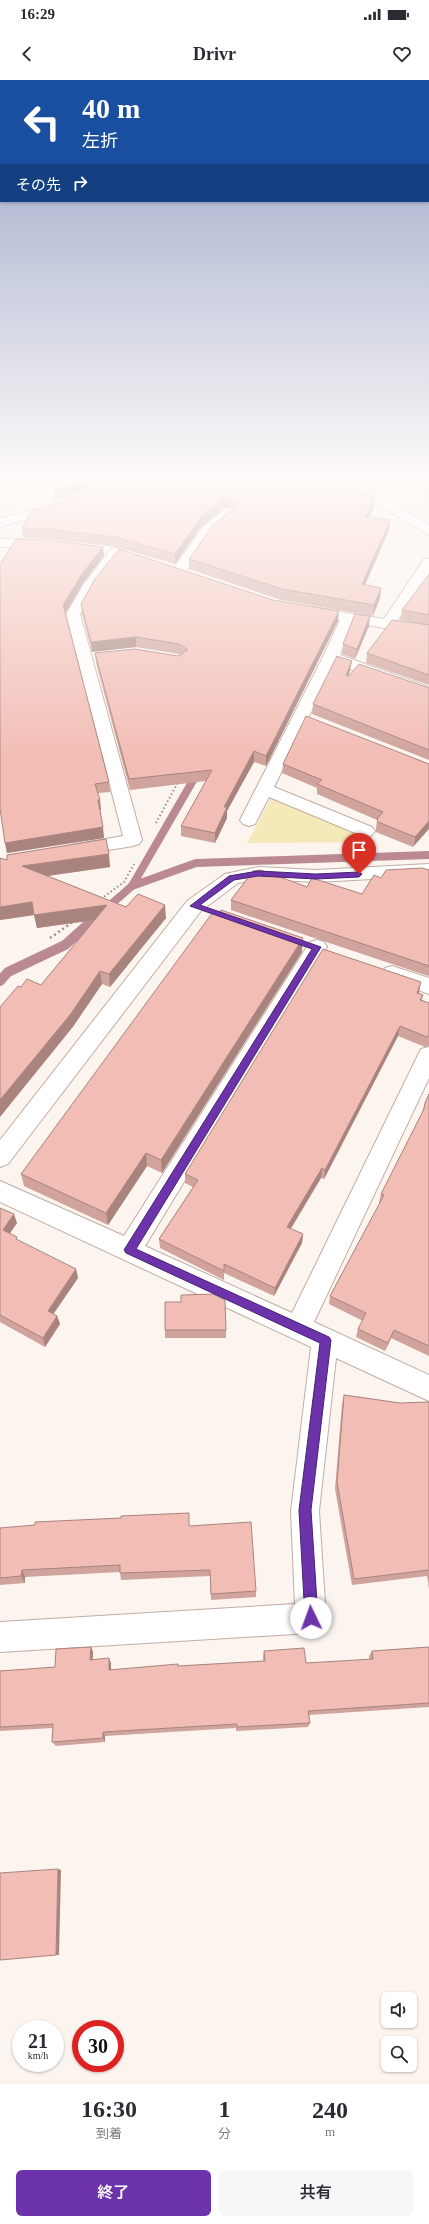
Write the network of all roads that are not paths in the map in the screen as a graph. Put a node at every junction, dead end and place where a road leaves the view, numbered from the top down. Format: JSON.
{"nodes":[{"id":1,"x":100,"y":573,"type":"edge"},
{"id":2,"x":183,"y":573,"type":"edge"},
{"id":3,"x":422,"y":573,"type":"edge"},
{"id":4,"x":193,"y":576,"type":"edge"},
{"id":5,"x":300,"y":609,"type":"edge"},
{"id":6,"x":348,"y":618,"type":"junction"},
{"id":7,"x":389,"y":623,"type":"junction"},
{"id":8,"x":429,"y":631,"type":"edge"},
{"id":9,"x":331,"y":658,"type":"junction"},
{"id":10,"x":429,"y":692,"type":"edge"},
{"id":11,"x":265,"y":789,"type":"junction"},
{"id":12,"x":249,"y":820,"type":"dead end"},
{"id":13,"x":366,"y":831,"type":"dead end"},
{"id":14,"x":62,"y":852,"type":"edge"},
{"id":15,"x":429,"y":870,"type":"edge"},
{"id":16,"x":194,"y":906,"type":"junction"},
{"id":17,"x":215,"y":913,"type":"edge"},
{"id":18,"x":317,"y":947,"type":"dead end"},
{"id":19,"x":377,"y":968,"type":"edge"},
{"id":20,"x":429,"y":986,"type":"edge"},
{"id":21,"x":429,"y":1055,"type":"edge"},
{"id":22,"x":0,"y":1157,"type":"edge"},
{"id":23,"x":0,"y":1191,"type":"edge"},
{"id":24,"x":130,"y":1250,"type":"junction"},
{"id":25,"x":298,"y":1328,"type":"junction"},
{"id":26,"x":326,"y":1340,"type":"junction"},
{"id":27,"x":429,"y":1388,"type":"edge"},
{"id":28,"x":0,"y":1637,"type":"edge"}],
"edges":[{"from":1,"to":14,"type":"street"},
{"from":2,"to":4,"type":"street"},
{"from":3,"to":7,"type":"street"},
{"from":5,"to":6,"type":"street"},
{"from":6,"to":7,"type":"street"},
{"from":6,"to":9,"type":"street"},
{"from":7,"to":8,"type":"street"},
{"from":9,"to":10,"type":"street"},
{"from":9,"to":11,"type":"street"},
{"from":11,"to":12,"type":"street"},
{"from":11,"to":13,"type":"street"},
{"from":15,"to":16,"type":"street"},
{"from":16,"to":17,"type":"street"},
{"from":16,"to":22,"type":"street"},
{"from":18,"to":24,"type":"street"},
{"from":19,"to":20,"type":"street"},
{"from":21,"to":25,"type":"street"},
{"from":23,"to":24,"type":"street"},
{"from":24,"to":25,"type":"street"},
{"from":25,"to":26,"type":"street"},
{"from":26,"to":27,"type":"street"},
{"from":26,"to":28,"type":"street"}]}
